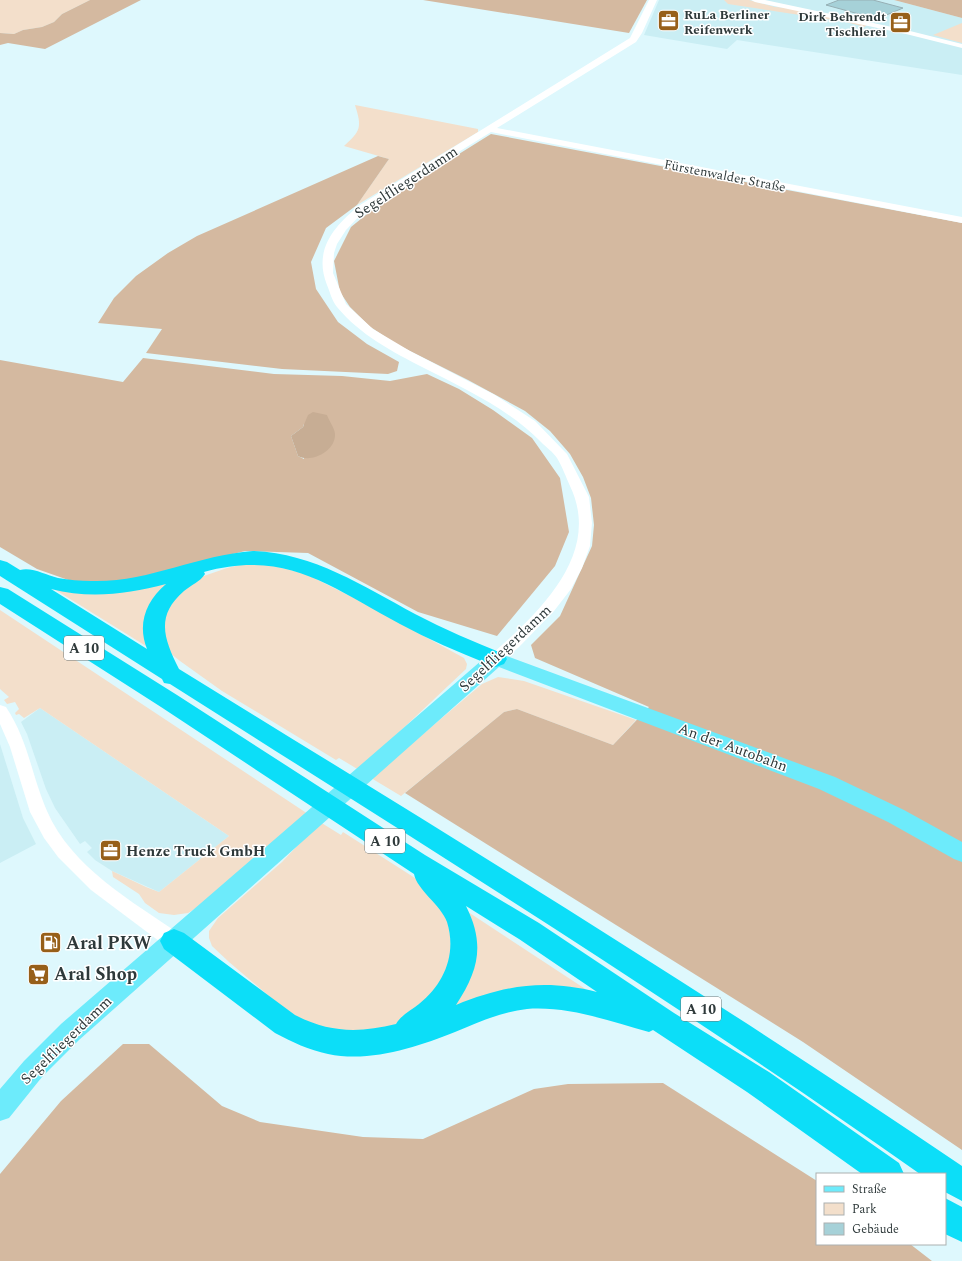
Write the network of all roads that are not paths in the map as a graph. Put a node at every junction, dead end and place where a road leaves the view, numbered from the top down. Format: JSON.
{"nodes":[{"id":1,"x":653,"y":0,"type":"edge"},
{"id":2,"x":755,"y":0,"type":"edge"},
{"id":3,"x":962,"y":46,"type":"edge"},
{"id":4,"x":489,"y":129,"type":"junction"},
{"id":5,"x":962,"y":220,"type":"edge"},
{"id":6,"x":229,"y":560,"type":"junction"},
{"id":7,"x":0,"y":564,"type":"edge"},
{"id":8,"x":0,"y":568,"type":"edge"},
{"id":9,"x":0,"y":594,"type":"edge"},
{"id":10,"x":496,"y":659,"type":"junction"},
{"id":11,"x":172,"y":676,"type":"junction"},
{"id":12,"x":0,"y":711,"type":"edge"},
{"id":13,"x":962,"y":853,"type":"edge"},
{"id":14,"x":416,"y":862,"type":"junction"},
{"id":15,"x":174,"y":941,"type":"junction"},
{"id":16,"x":664,"y":1022,"type":"junction"},
{"id":17,"x":397,"y":1037,"type":"junction"},
{"id":18,"x":0,"y":1109,"type":"edge"},
{"id":19,"x":887,"y":1173,"type":"edge"},
{"id":20,"x":944,"y":1173,"type":"edge"},
{"id":21,"x":946,"y":1174,"type":"edge"},
{"id":22,"x":962,"y":1185,"type":"edge"},
{"id":23,"x":946,"y":1215,"type":"edge"},
{"id":24,"x":962,"y":1226,"type":"edge"}],
"edges":[{"from":1,"to":4,"type":"street","name":"Segelfliegerdamm"},
{"from":2,"to":3,"type":"street"},
{"from":4,"to":5,"type":"street","name":"Fürstenwalder Straße"},
{"from":4,"to":10,"type":"street","name":"Segelfliegerdamm"},
{"from":6,"to":7,"type":"highway"},
{"from":6,"to":10,"type":"highway"},
{"from":6,"to":11,"type":"highway"},
{"from":8,"to":11,"type":"highway","number":"A 10"},
{"from":9,"to":14,"type":"highway","number":"A 10"},
{"from":10,"to":13,"type":"main road","name":"An der Autobahn"},
{"from":10,"to":15,"type":"main road","name":"Segelfliegerdamm"},
{"from":11,"to":20,"type":"highway","number":"A 10"},
{"from":12,"to":15,"type":"street"},
{"from":14,"to":16,"type":"highway","number":"A 10"},
{"from":14,"to":17,"type":"highway"},
{"from":15,"to":17,"type":"highway"},
{"from":15,"to":18,"type":"main road","name":"Segelfliegerdamm"},
{"from":16,"to":17,"type":"highway"},
{"from":16,"to":19,"type":"highway","number":"A 10"},
{"from":21,"to":22,"type":"highway","number":"A 10"},
{"from":23,"to":24,"type":"highway"}]}
